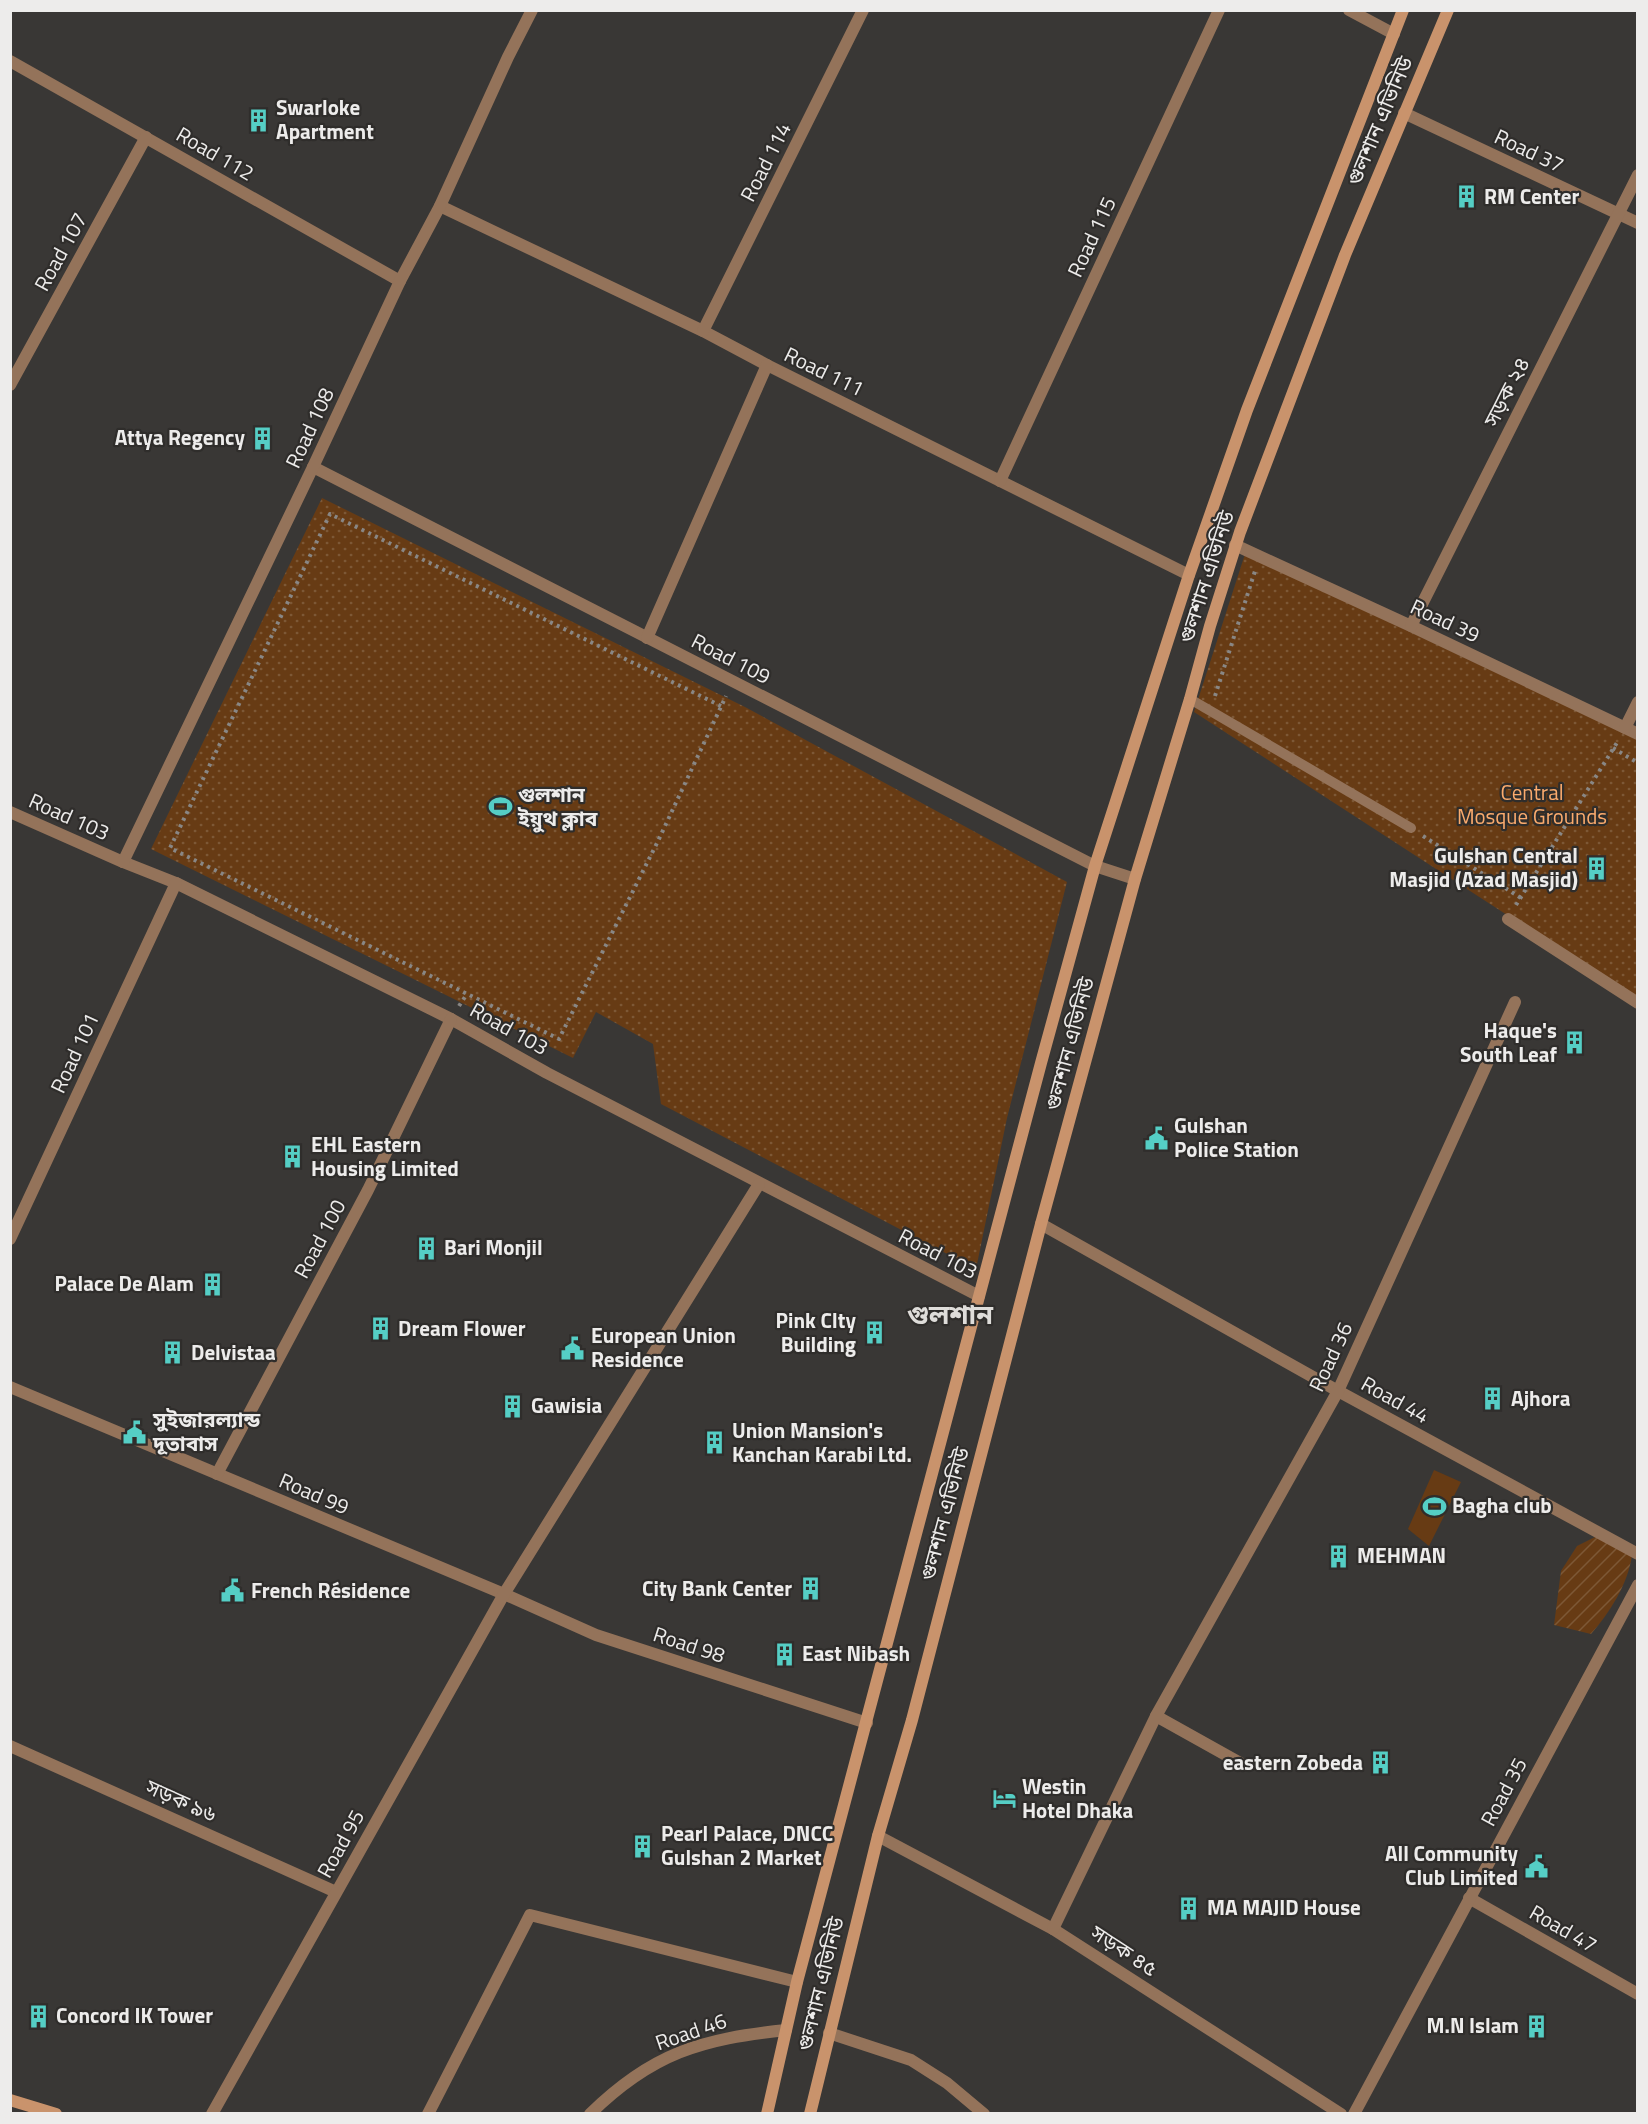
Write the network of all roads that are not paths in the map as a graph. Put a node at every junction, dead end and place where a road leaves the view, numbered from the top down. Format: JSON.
{"nodes":[{"id":1,"x":532,"y":10,"type":"edge"},
{"id":2,"x":863,"y":10,"type":"edge"},
{"id":3,"x":1219,"y":10,"type":"edge"},
{"id":4,"x":1349,"y":10,"type":"edge"},
{"id":5,"x":1403,"y":10,"type":"edge"},
{"id":6,"x":1448,"y":10,"type":"edge"},
{"id":7,"x":1394,"y":34,"type":"junction"},
{"id":8,"x":10,"y":61,"type":"edge"},
{"id":9,"x":1404,"y":113,"type":"junction"},
{"id":10,"x":146,"y":137,"type":"junction"},
{"id":11,"x":1638,"y":176,"type":"edge"},
{"id":12,"x":440,"y":206,"type":"junction"},
{"id":13,"x":1618,"y":214,"type":"junction"},
{"id":14,"x":1638,"y":223,"type":"edge"},
{"id":15,"x":399,"y":281,"type":"junction"},
{"id":16,"x":703,"y":331,"type":"junction"},
{"id":17,"x":767,"y":365,"type":"junction"},
{"id":18,"x":10,"y":385,"type":"edge"},
{"id":19,"x":313,"y":467,"type":"junction"},
{"id":20,"x":1000,"y":481,"type":"junction"},
{"id":21,"x":1235,"y":546,"type":"junction"},
{"id":22,"x":1189,"y":575,"type":"junction"},
{"id":23,"x":1411,"y":626,"type":"junction"},
{"id":24,"x":647,"y":638,"type":"junction"},
{"id":25,"x":1190,"y":699,"type":"junction"},
{"id":26,"x":1638,"y":702,"type":"edge"},
{"id":27,"x":1622,"y":733,"type":"junction"},
{"id":28,"x":1638,"y":734,"type":"edge"},
{"id":29,"x":10,"y":812,"type":"edge"},
{"id":30,"x":1411,"y":828,"type":"road end"},
{"id":31,"x":123,"y":862,"type":"junction"},
{"id":32,"x":1095,"y":866,"type":"junction"},
{"id":33,"x":1135,"y":879,"type":"junction"},
{"id":34,"x":176,"y":883,"type":"junction"},
{"id":35,"x":1508,"y":920,"type":"road end"},
{"id":36,"x":1515,"y":1002,"type":"dead end"},
{"id":37,"x":1638,"y":1003,"type":"edge"},
{"id":38,"x":451,"y":1019,"type":"junction"},
{"id":39,"x":759,"y":1184,"type":"junction"},
{"id":40,"x":1041,"y":1224,"type":"junction"},
{"id":41,"x":10,"y":1239,"type":"edge"},
{"id":42,"x":979,"y":1296,"type":"junction"},
{"id":43,"x":10,"y":1387,"type":"edge"},
{"id":44,"x":1338,"y":1391,"type":"junction"},
{"id":45,"x":217,"y":1474,"type":"junction"},
{"id":46,"x":1638,"y":1554,"type":"edge"},
{"id":47,"x":1636,"y":1592,"type":"edge"},
{"id":48,"x":504,"y":1594,"type":"junction"},
{"id":49,"x":1156,"y":1716,"type":"junction"},
{"id":50,"x":867,"y":1723,"type":"junction"},
{"id":51,"x":10,"y":1746,"type":"edge"},
{"id":52,"x":1242,"y":1764,"type":"dead end"},
{"id":53,"x":878,"y":1836,"type":"junction"},
{"id":54,"x":336,"y":1892,"type":"junction"},
{"id":55,"x":1469,"y":1898,"type":"junction"},
{"id":56,"x":1053,"y":1929,"type":"junction"},
{"id":57,"x":798,"y":1982,"type":"junction"},
{"id":58,"x":1638,"y":1994,"type":"edge"},
{"id":59,"x":786,"y":2030,"type":"junction"},
{"id":60,"x":829,"y":2033,"type":"junction"},
{"id":61,"x":10,"y":2100,"type":"edge"},
{"id":62,"x":56,"y":2114,"type":"edge"},
{"id":63,"x":212,"y":2114,"type":"edge"},
{"id":64,"x":428,"y":2114,"type":"edge"},
{"id":65,"x":590,"y":2114,"type":"edge"},
{"id":66,"x":767,"y":2114,"type":"edge"},
{"id":67,"x":810,"y":2114,"type":"edge"},
{"id":68,"x":984,"y":2114,"type":"edge"},
{"id":69,"x":1341,"y":2114,"type":"edge"},
{"id":70,"x":1354,"y":2114,"type":"edge"}],
"edges":[{"from":1,"to":12,"type":"street","name":"Road 108"},
{"from":2,"to":16,"type":"street","name":"Road 114"},
{"from":3,"to":20,"type":"street","name":"Road 115"},
{"from":4,"to":7,"type":"street"},
{"from":5,"to":7,"type":"main road","name":"গুলশান এভিনিউ"},
{"from":6,"to":9,"type":"main road","name":"গুলশান এভিনিউ"},
{"from":7,"to":22,"type":"main road","name":"গুলশান এভিনিউ"},
{"from":8,"to":10,"type":"street","name":"Road 112"},
{"from":9,"to":13,"type":"street","name":"Road 37"},
{"from":9,"to":21,"type":"main road","name":"গুলশান এভিনিউ"},
{"from":10,"to":15,"type":"street","name":"Road 112"},
{"from":10,"to":18,"type":"street","name":"Road 107"},
{"from":11,"to":13,"type":"street","name":"সড়ক ২৪"},
{"from":12,"to":15,"type":"street","name":"Road 108"},
{"from":12,"to":16,"type":"street","name":"Road 111"},
{"from":13,"to":14,"type":"street","name":"Road 37"},
{"from":13,"to":23,"type":"street","name":"সড়ক ২৪"},
{"from":15,"to":19,"type":"street","name":"Road 108"},
{"from":16,"to":17,"type":"street","name":"Road 111"},
{"from":17,"to":20,"type":"street","name":"Road 111"},
{"from":17,"to":24,"type":"street"},
{"from":19,"to":24,"type":"street","name":"Road 109"},
{"from":19,"to":31,"type":"street","name":"Road 108"},
{"from":20,"to":22,"type":"street","name":"Road 111"},
{"from":21,"to":23,"type":"street","name":"Road 39"},
{"from":21,"to":25,"type":"main road","name":"গুলশান এভিনিউ"},
{"from":22,"to":32,"type":"main road","name":"গুলশান এভিনিউ"},
{"from":23,"to":27,"type":"street","name":"Road 39"},
{"from":24,"to":32,"type":"street","name":"Road 109"},
{"from":25,"to":30,"type":"lane"},
{"from":25,"to":33,"type":"main road","name":"গুলশান এভিনিউ"},
{"from":26,"to":27,"type":"street"},
{"from":27,"to":28,"type":"street","name":"Road 39"},
{"from":29,"to":31,"type":"street","name":"Road 103"},
{"from":31,"to":34,"type":"street","name":"Road 103"},
{"from":32,"to":33,"type":"street","name":"Road 109"},
{"from":32,"to":42,"type":"main road","name":"গুলশান এভিনিউ"},
{"from":33,"to":40,"type":"main road","name":"গুলশান এভিনিউ"},
{"from":34,"to":38,"type":"street","name":"Road 103"},
{"from":34,"to":41,"type":"street","name":"Road 101"},
{"from":35,"to":37,"type":"street"},
{"from":36,"to":44,"type":"street","name":"Road 36"},
{"from":38,"to":39,"type":"street","name":"Road 103"},
{"from":38,"to":45,"type":"street","name":"Road 100"},
{"from":39,"to":42,"type":"street","name":"Road 103"},
{"from":39,"to":48,"type":"street","name":"Road 95"},
{"from":40,"to":44,"type":"street","name":"Road 44"},
{"from":40,"to":53,"type":"main road","name":"গুলশান এভিনিউ"},
{"from":42,"to":50,"type":"main road","name":"গুলশান এভিনিউ"},
{"from":43,"to":45,"type":"street","name":"Road 99"},
{"from":44,"to":46,"type":"street","name":"Road 44"},
{"from":44,"to":49,"type":"street","name":"Road 36"},
{"from":45,"to":48,"type":"street","name":"Road 99"},
{"from":47,"to":55,"type":"street","name":"Road 35"},
{"from":48,"to":50,"type":"street","name":"Road 98"},
{"from":48,"to":54,"type":"street","name":"Road 95"},
{"from":49,"to":52,"type":"street"},
{"from":49,"to":56,"type":"street","name":"Road 36"},
{"from":50,"to":57,"type":"main road","name":"গুলশান এভিনিউ"},
{"from":51,"to":54,"type":"street","name":"সড়ক ৯৬"},
{"from":53,"to":56,"type":"street","name":"সড়ক ৪৫"},
{"from":53,"to":60,"type":"main road","name":"গুলশান এভিনিউ"},
{"from":54,"to":63,"type":"street","name":"Road 95"},
{"from":55,"to":58,"type":"street","name":"Road 47"},
{"from":55,"to":70,"type":"street","name":"Road 35"},
{"from":56,"to":69,"type":"street","name":"সড়ক ৪৫"},
{"from":57,"to":59,"type":"main road","name":"গুলশান এভিনিউ"},
{"from":57,"to":64,"type":"street"},
{"from":59,"to":65,"type":"street","name":"Road 46"},
{"from":59,"to":66,"type":"main road","name":"গুলশান এভিনিউ"},
{"from":60,"to":67,"type":"main road","name":"গুলশান এভিনিউ"},
{"from":60,"to":68,"type":"street"},
{"from":61,"to":62,"type":"main road"}]}
